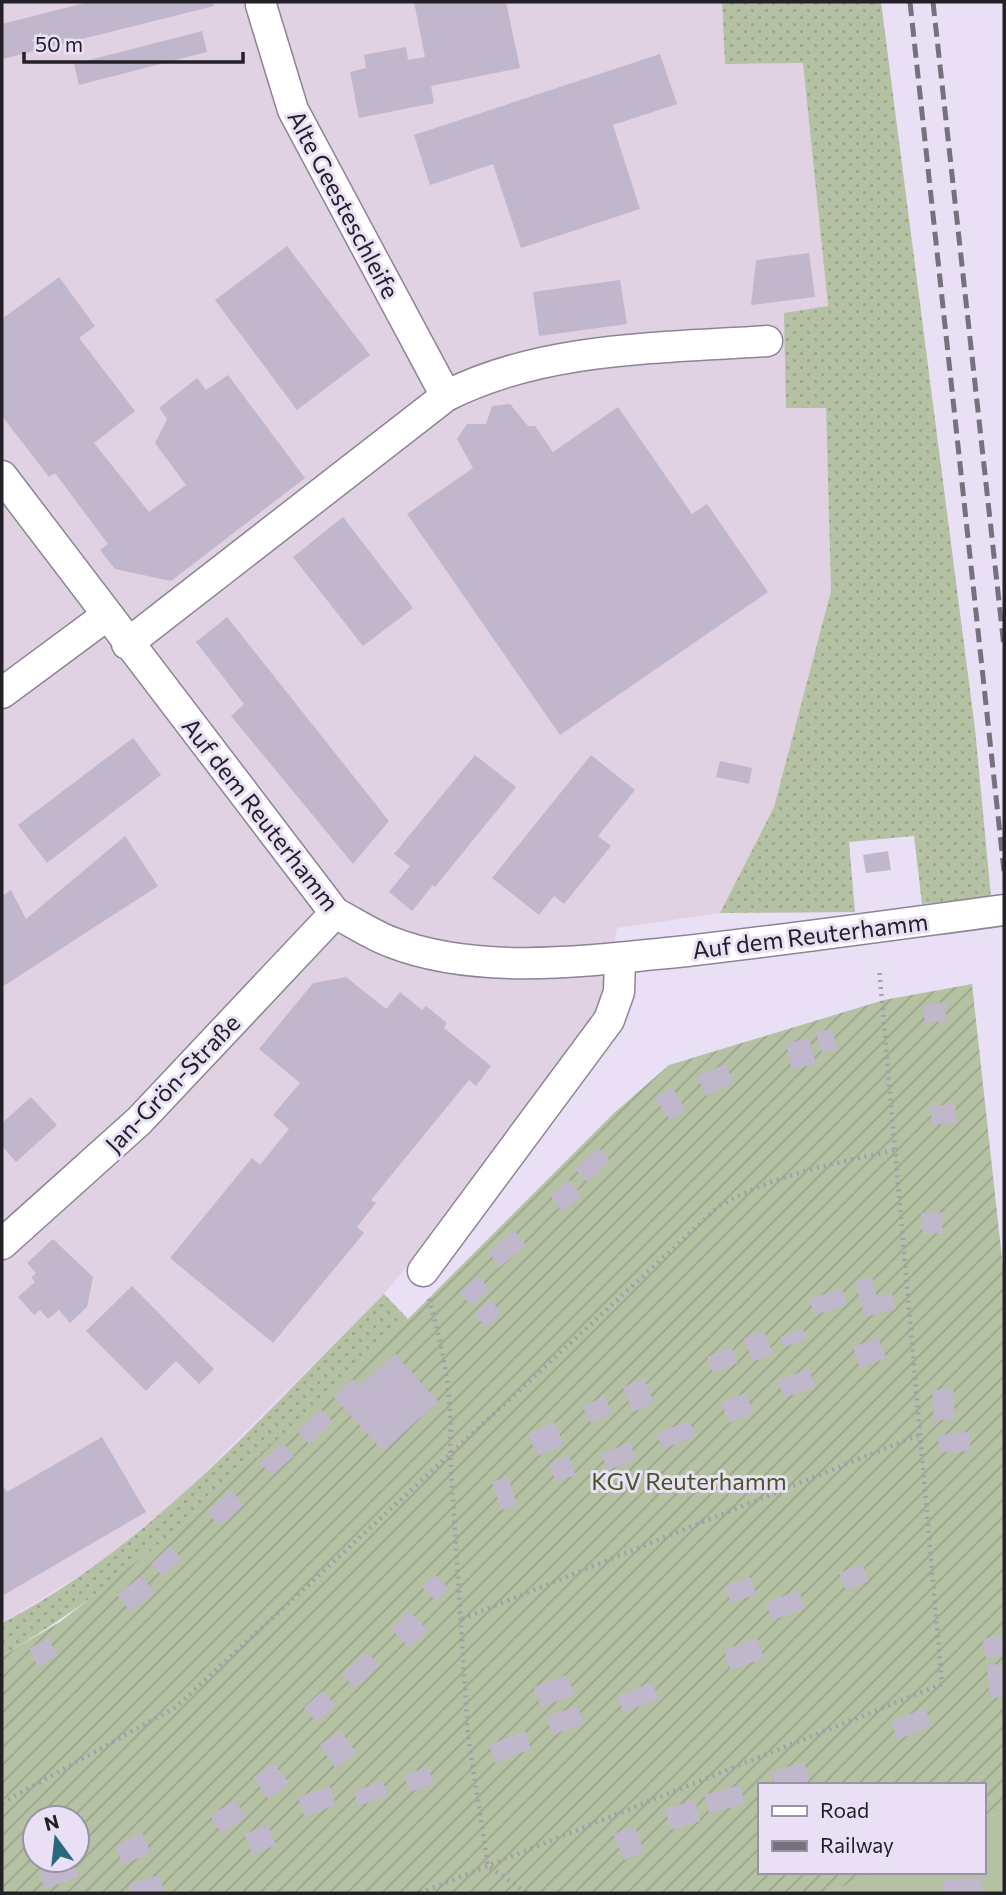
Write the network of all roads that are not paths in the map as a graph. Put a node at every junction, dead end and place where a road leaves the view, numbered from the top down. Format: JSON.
{"nodes":[{"id":1,"x":261,"y":5,"type":"dead end"},
{"id":2,"x":767,"y":341,"type":"dead end"},
{"id":3,"x":446,"y":396,"type":"junction"},
{"id":4,"x":2,"y":476,"type":"edge"},
{"id":5,"x":106,"y":616,"type":"junction"},
{"id":6,"x":127,"y":644,"type":"junction"},
{"id":7,"x":2,"y":693,"type":"edge"},
{"id":8,"x":1004,"y":909,"type":"edge"},
{"id":9,"x":335,"y":913,"type":"junction"},
{"id":10,"x":620,"y":958,"type":"junction"},
{"id":11,"x":2,"y":1244,"type":"edge"},
{"id":12,"x":423,"y":1271,"type":"road end"}],
"edges":[{"from":1,"to":3,"type":"street","name":"Alte Geesteschleife"},
{"from":2,"to":3,"type":"street"},
{"from":3,"to":6,"type":"street"},
{"from":4,"to":5,"type":"street","name":"Auf dem Reuterhamm"},
{"from":5,"to":6,"type":"street","name":"Auf dem Reuterhamm"},
{"from":5,"to":7,"type":"street"},
{"from":6,"to":9,"type":"street","name":"Auf dem Reuterhamm"},
{"from":8,"to":10,"type":"street","name":"Auf dem Reuterhamm"},
{"from":9,"to":10,"type":"street","name":"Auf dem Reuterhamm"},
{"from":9,"to":11,"type":"street","name":"Jan-Grön-Straße"},
{"from":10,"to":12,"type":"street"}]}
